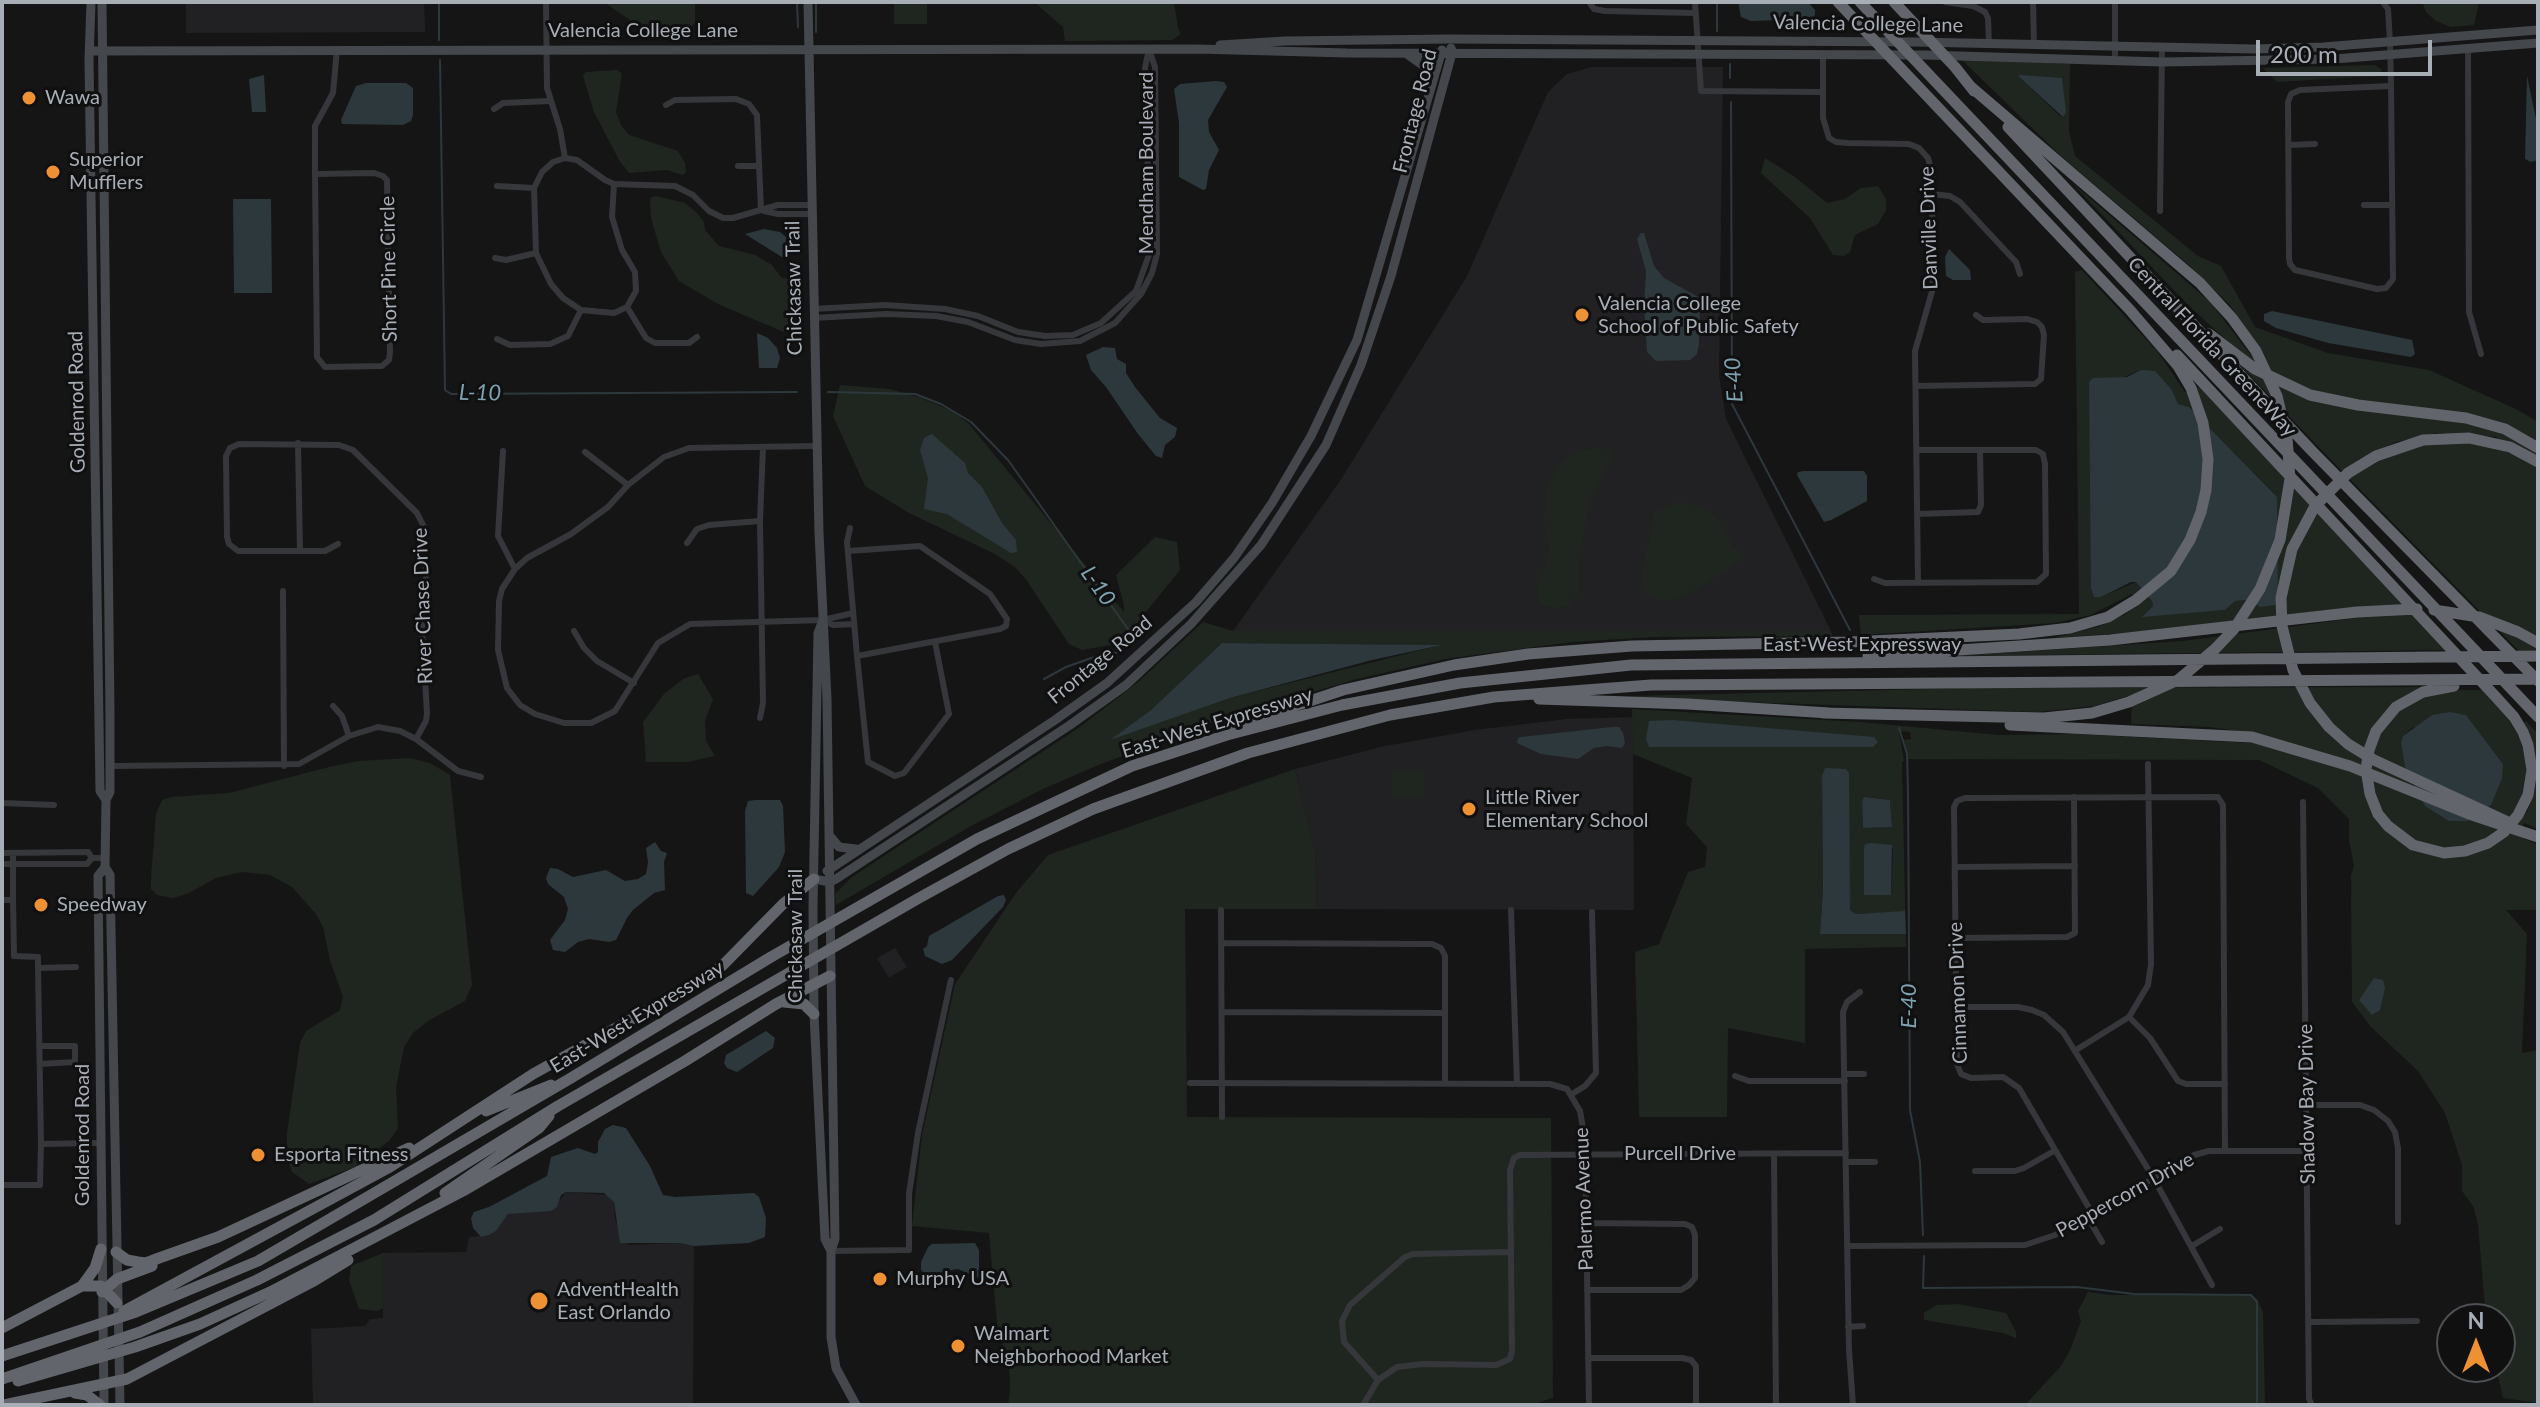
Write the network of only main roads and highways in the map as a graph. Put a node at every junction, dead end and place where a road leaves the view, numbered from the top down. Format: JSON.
{"nodes":[{"id":1,"x":1838,"y":2,"type":"edge"},
{"id":2,"x":1860,"y":2,"type":"edge"},
{"id":3,"x":1894,"y":2,"type":"edge"},
{"id":4,"x":1971,"y":87,"type":"junction"},
{"id":5,"x":2130,"y":310,"type":"junction"},
{"id":6,"x":2191,"y":324,"type":"junction"},
{"id":7,"x":2538,"y":448,"type":"edge"},
{"id":8,"x":2538,"y":462,"type":"edge"},
{"id":9,"x":2538,"y":643,"type":"edge"},
{"id":10,"x":2538,"y":656,"type":"edge"},
{"id":11,"x":1752,"y":664,"type":"junction"},
{"id":12,"x":2538,"y":681,"type":"edge"},
{"id":13,"x":1494,"y":697,"type":"junction"},
{"id":14,"x":1823,"y":713,"type":"junction"},
{"id":15,"x":2538,"y":717,"type":"edge"},
{"id":16,"x":1132,"y":766,"type":"junction"},
{"id":17,"x":2538,"y":836,"type":"edge"},
{"id":18,"x":814,"y":879,"type":"road end"},
{"id":19,"x":830,"y":971,"type":"road end"},
{"id":20,"x":779,"y":1002,"type":"junction"},
{"id":21,"x":814,"y":1014,"type":"road end"},
{"id":22,"x":571,"y":1078,"type":"junction"},
{"id":23,"x":558,"y":1106,"type":"junction"},
{"id":24,"x":218,"y":1237,"type":"junction"},
{"id":25,"x":101,"y":1249,"type":"road end"},
{"id":26,"x":116,"y":1252,"type":"road end"},
{"id":27,"x":82,"y":1286,"type":"junction"},
{"id":28,"x":103,"y":1289,"type":"junction"},
{"id":29,"x":117,"y":1303,"type":"road end"},
{"id":30,"x":136,"y":1308,"type":"junction"},
{"id":31,"x":2,"y":1328,"type":"edge"},
{"id":32,"x":2,"y":1356,"type":"edge"},
{"id":33,"x":84,"y":1358,"type":"junction"},
{"id":34,"x":2,"y":1379,"type":"edge"},
{"id":35,"x":2,"y":1385,"type":"edge"},
{"id":36,"x":66,"y":1393,"type":"junction"},
{"id":37,"x":4,"y":1405,"type":"edge"},
{"id":38,"x":102,"y":1405,"type":"edge"}],
"edges":[{"from":1,"to":5,"type":"highway"},
{"from":2,"to":15,"type":"highway","name":"Central Florida GreeneWay"},
{"from":3,"to":4,"type":"highway","name":"Central Florida GreeneWay"},
{"from":4,"to":6,"type":"highway","name":"Central Florida GreeneWay"},
{"from":4,"to":14,"type":"highway"},
{"from":5,"to":12,"type":"highway"},
{"from":5,"to":16,"type":"highway"},
{"from":6,"to":7,"type":"highway"},
{"from":6,"to":12,"type":"highway","name":"Central Florida GreeneWay"},
{"from":8,"to":17,"type":"highway"},
{"from":9,"to":11,"type":"highway"},
{"from":10,"to":11,"type":"highway","name":"East-West Expressway"},
{"from":11,"to":16,"type":"highway","name":"East-West Expressway"},
{"from":12,"to":13,"type":"highway","name":"East-West Expressway"},
{"from":13,"to":14,"type":"highway"},
{"from":13,"to":23,"type":"highway","name":"East-West Expressway"},
{"from":14,"to":17,"type":"highway"},
{"from":16,"to":22,"type":"highway","name":"East-West Expressway"},
{"from":18,"to":30,"type":"highway"},
{"from":19,"to":20,"type":"highway"},
{"from":20,"to":21,"type":"highway"},
{"from":20,"to":33,"type":"highway"},
{"from":22,"to":24,"type":"highway"},
{"from":22,"to":30,"type":"highway","name":"East-West Expressway"},
{"from":23,"to":33,"type":"highway","name":"East-West Expressway"},
{"from":23,"to":36,"type":"highway"},
{"from":24,"to":26,"type":"highway"},
{"from":24,"to":28,"type":"highway"},
{"from":25,"to":27,"type":"highway"},
{"from":27,"to":28,"type":"highway"},
{"from":27,"to":31,"type":"highway"},
{"from":28,"to":29,"type":"highway"},
{"from":30,"to":32,"type":"highway","name":"East-West Expressway"},
{"from":33,"to":34,"type":"highway","name":"East-West Expressway"},
{"from":33,"to":35,"type":"highway"},
{"from":36,"to":37,"type":"highway"},
{"from":36,"to":38,"type":"highway"}]}
